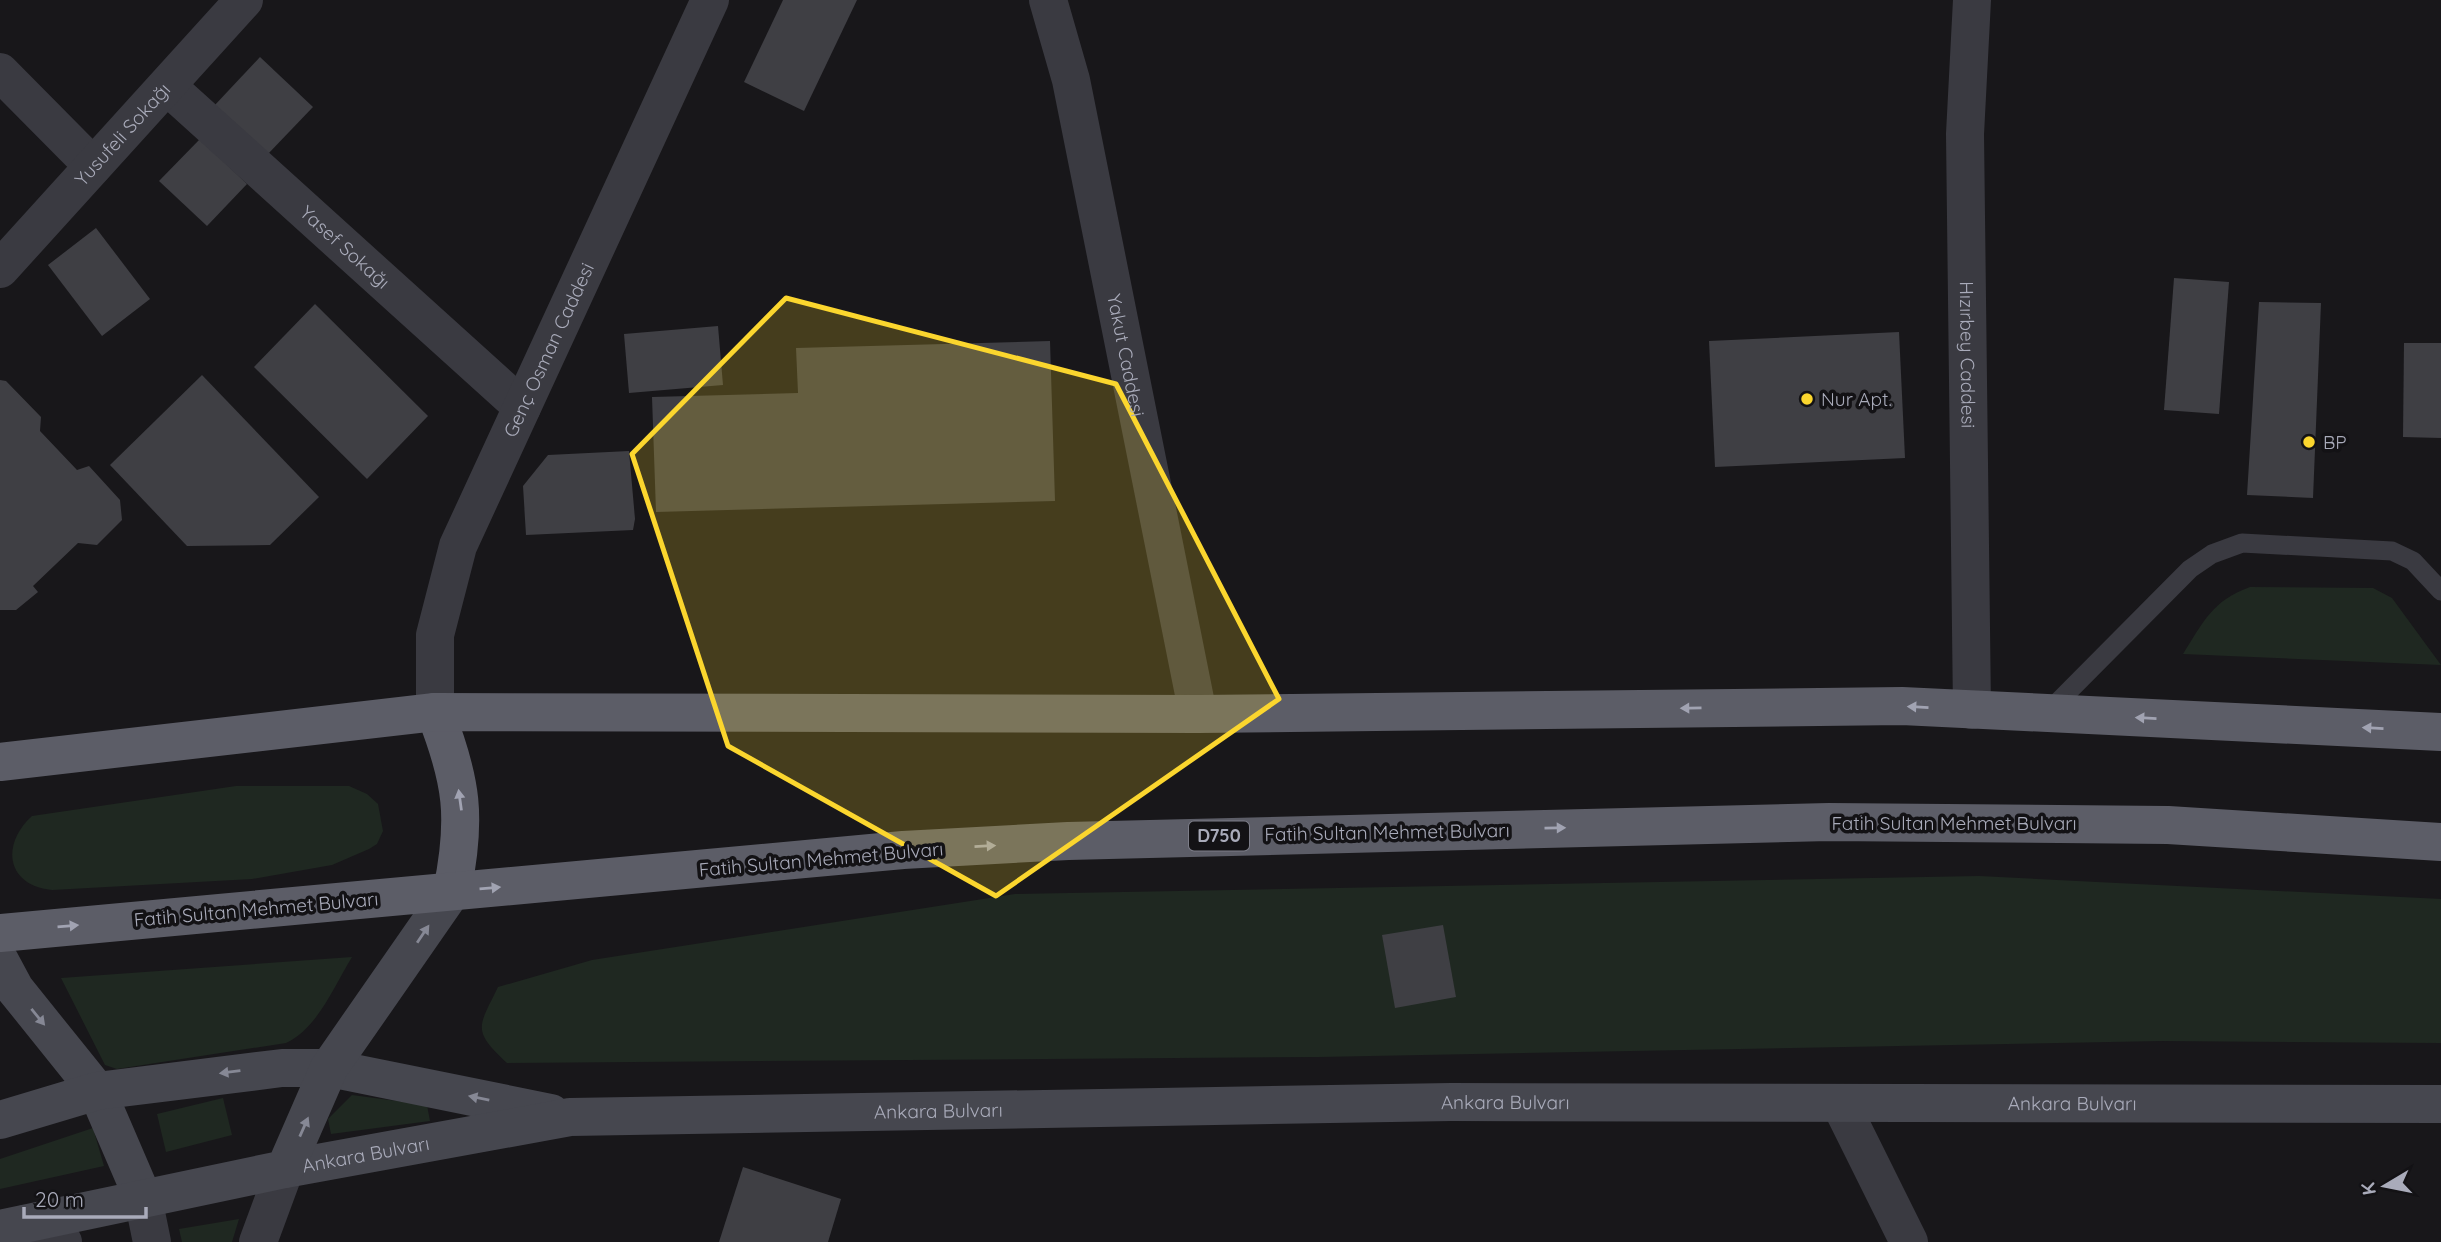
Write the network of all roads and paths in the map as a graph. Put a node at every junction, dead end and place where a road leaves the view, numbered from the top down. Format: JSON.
{"nodes":[{"id":1,"x":243,"y":0,"type":"edge"},
{"id":2,"x":710,"y":0,"type":"edge"},
{"id":3,"x":1048,"y":0,"type":"edge"},
{"id":4,"x":1972,"y":0,"type":"edge"},
{"id":5,"x":0,"y":72,"type":"edge"},
{"id":6,"x":167,"y":86,"type":"junction"},
{"id":7,"x":93,"y":166,"type":"junction"},
{"id":8,"x":0,"y":269,"type":"edge"},
{"id":9,"x":522,"y":407,"type":"junction"},
{"id":10,"x":2441,"y":591,"type":"edge"},
{"id":11,"x":1972,"y":709,"type":"junction"},
{"id":12,"x":435,"y":712,"type":"junction"},
{"id":13,"x":2046,"y":713,"type":"junction"},
{"id":14,"x":1198,"y":714,"type":"junction"},
{"id":15,"x":2441,"y":732,"type":"edge"},
{"id":16,"x":0,"y":762,"type":"edge"},
{"id":17,"x":2441,"y":842,"type":"edge"},
{"id":18,"x":452,"y":891,"type":"junction"},
{"id":19,"x":0,"y":933,"type":"edge"},
{"id":20,"x":0,"y":961,"type":"edge"},
{"id":21,"x":329,"y":1068,"type":"junction"},
{"id":22,"x":97,"y":1091,"type":"junction"},
{"id":23,"x":1840,"y":1103,"type":"junction"},
{"id":24,"x":2441,"y":1104,"type":"edge"},
{"id":25,"x":570,"y":1116,"type":"junction"},
{"id":26,"x":0,"y":1120,"type":"edge"},
{"id":27,"x":285,"y":1169,"type":"junction"},
{"id":28,"x":143,"y":1198,"type":"junction"},
{"id":29,"x":13,"y":1226,"type":"edge"},
{"id":30,"x":63,"y":1242,"type":"edge"},
{"id":31,"x":152,"y":1242,"type":"edge"},
{"id":32,"x":258,"y":1242,"type":"edge"},
{"id":33,"x":1909,"y":1242,"type":"edge"}],
"edges":[{"from":1,"to":6,"type":"street","name":"Yusufeli Sokağı"},
{"from":2,"to":9,"type":"street","name":"Genç Osman Caddesi"},
{"from":3,"to":14,"type":"street","name":"Yakut Caddesi"},
{"from":4,"to":11,"type":"street","name":"Hızırbey Caddesi"},
{"from":5,"to":7,"type":"street"},
{"from":6,"to":7,"type":"street","name":"Yusufeli Sokağı"},
{"from":6,"to":9,"type":"street","name":"Yasef Sokağı"},
{"from":7,"to":8,"type":"street","name":"Yusufeli Sokağı"},
{"from":9,"to":12,"type":"street","name":"Genç Osman Caddesi"},
{"from":10,"to":13,"type":"lane"},
{"from":11,"to":13,"type":"highway"},
{"from":11,"to":14,"type":"highway","one_way":true},
{"from":12,"to":14,"type":"highway"},
{"from":12,"to":16,"type":"highway"},
{"from":18,"to":12,"type":"highway","one_way":true},
{"from":15,"to":13,"type":"highway","one_way":true},
{"from":18,"to":17,"type":"highway","name":"Fatih Sultan Mehmet Bulvarı","number":"D750","one_way":true},
{"from":19,"to":18,"type":"highway","name":"Fatih Sultan Mehmet Bulvarı","number":"D750","one_way":true},
{"from":21,"to":18,"type":"main road","name":"Ankara Bulvarı","one_way":true},
{"from":20,"to":22,"type":"main road","one_way":true},
{"from":21,"to":22,"type":"main road","name":"Ankara Bulvarı","one_way":true},
{"from":25,"to":21,"type":"main road","name":"Ankara Bulvarı","one_way":true},
{"from":27,"to":21,"type":"main road","name":"Ankara Bulvarı","one_way":true},
{"from":22,"to":26,"type":"main road","name":"Ankara Bulvarı"},
{"from":22,"to":28,"type":"main road"},
{"from":23,"to":24,"type":"main road","name":"Ankara Bulvarı"},
{"from":23,"to":25,"type":"main road","name":"Ankara Bulvarı"},
{"from":23,"to":33,"type":"street"},
{"from":25,"to":27,"type":"main road","name":"Ankara Bulvarı"},
{"from":27,"to":28,"type":"main road","name":"Ankara Bulvarı"},
{"from":27,"to":32,"type":"street"},
{"from":28,"to":29,"type":"main road","name":"Ankara Bulvarı"},
{"from":28,"to":31,"type":"street"},
{"from":29,"to":30,"type":"street"}]}
